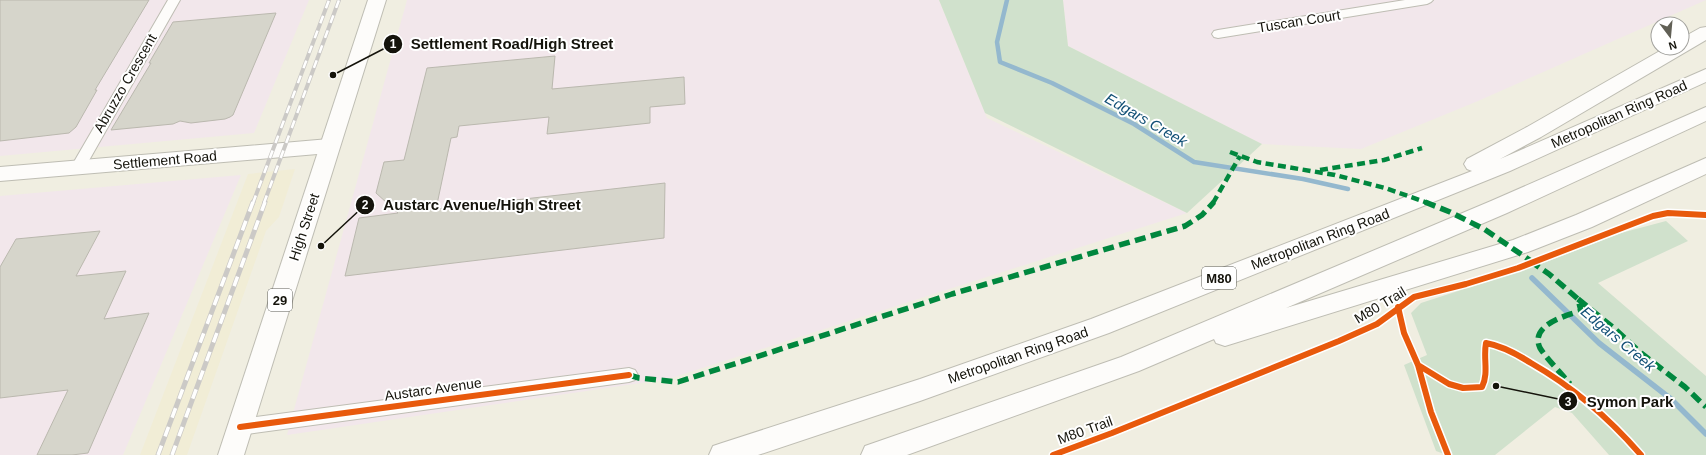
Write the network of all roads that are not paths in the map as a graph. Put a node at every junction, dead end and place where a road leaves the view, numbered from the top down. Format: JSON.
{"nodes":[{"id":1,"x":174,"y":0,"type":"edge"},
{"id":2,"x":377,"y":0,"type":"edge"},
{"id":3,"x":1427,"y":0,"type":"edge"},
{"id":4,"x":1706,"y":32,"type":"edge"},
{"id":5,"x":1218,"y":34,"type":"dead end"},
{"id":6,"x":1690,"y":41,"type":"edge"},
{"id":7,"x":1664,"y":56,"type":"edge"},
{"id":8,"x":1706,"y":75,"type":"edge"},
{"id":9,"x":1706,"y":113,"type":"edge"},
{"id":10,"x":329,"y":146,"type":"junction"},
{"id":11,"x":1706,"y":165,"type":"edge"},
{"id":12,"x":78,"y":167,"type":"junction"},
{"id":13,"x":0,"y":174,"type":"edge"},
{"id":14,"x":1375,"y":218,"type":"junction"},
{"id":15,"x":1130,"y":364,"type":"junction"},
{"id":16,"x":629,"y":375,"type":"dead end"},
{"id":17,"x":240,"y":428,"type":"junction"},
{"id":18,"x":232,"y":455,"type":"edge"},
{"id":19,"x":722,"y":455,"type":"edge"},
{"id":20,"x":874,"y":455,"type":"edge"}],
"edges":[{"from":1,"to":12,"type":"street","name":"Abruzzo Crescent"},
{"from":2,"to":10,"type":"main road","name":"High Street","number":"29"},
{"from":3,"to":5,"type":"street","name":"Tuscan Court"},
{"from":4,"to":6,"type":"main road"},
{"from":7,"to":14,"type":"main road"},
{"from":8,"to":14,"type":"main road","name":"Metropolitan Ring Road","number":"M80"},
{"from":9,"to":15,"type":"main road"},
{"from":10,"to":12,"type":"main road","name":"Settlement Road"},
{"from":10,"to":17,"type":"main road","name":"High Street","number":"29"},
{"from":11,"to":15,"type":"main road"},
{"from":12,"to":13,"type":"main road","name":"Settlement Road"},
{"from":14,"to":19,"type":"main road","name":"Metropolitan Ring Road","number":"M80"},
{"from":15,"to":20,"type":"main road"},
{"from":16,"to":17,"type":"street","name":"Austarc Avenue"},
{"from":17,"to":18,"type":"main road","name":"High Street","number":"29"}]}
